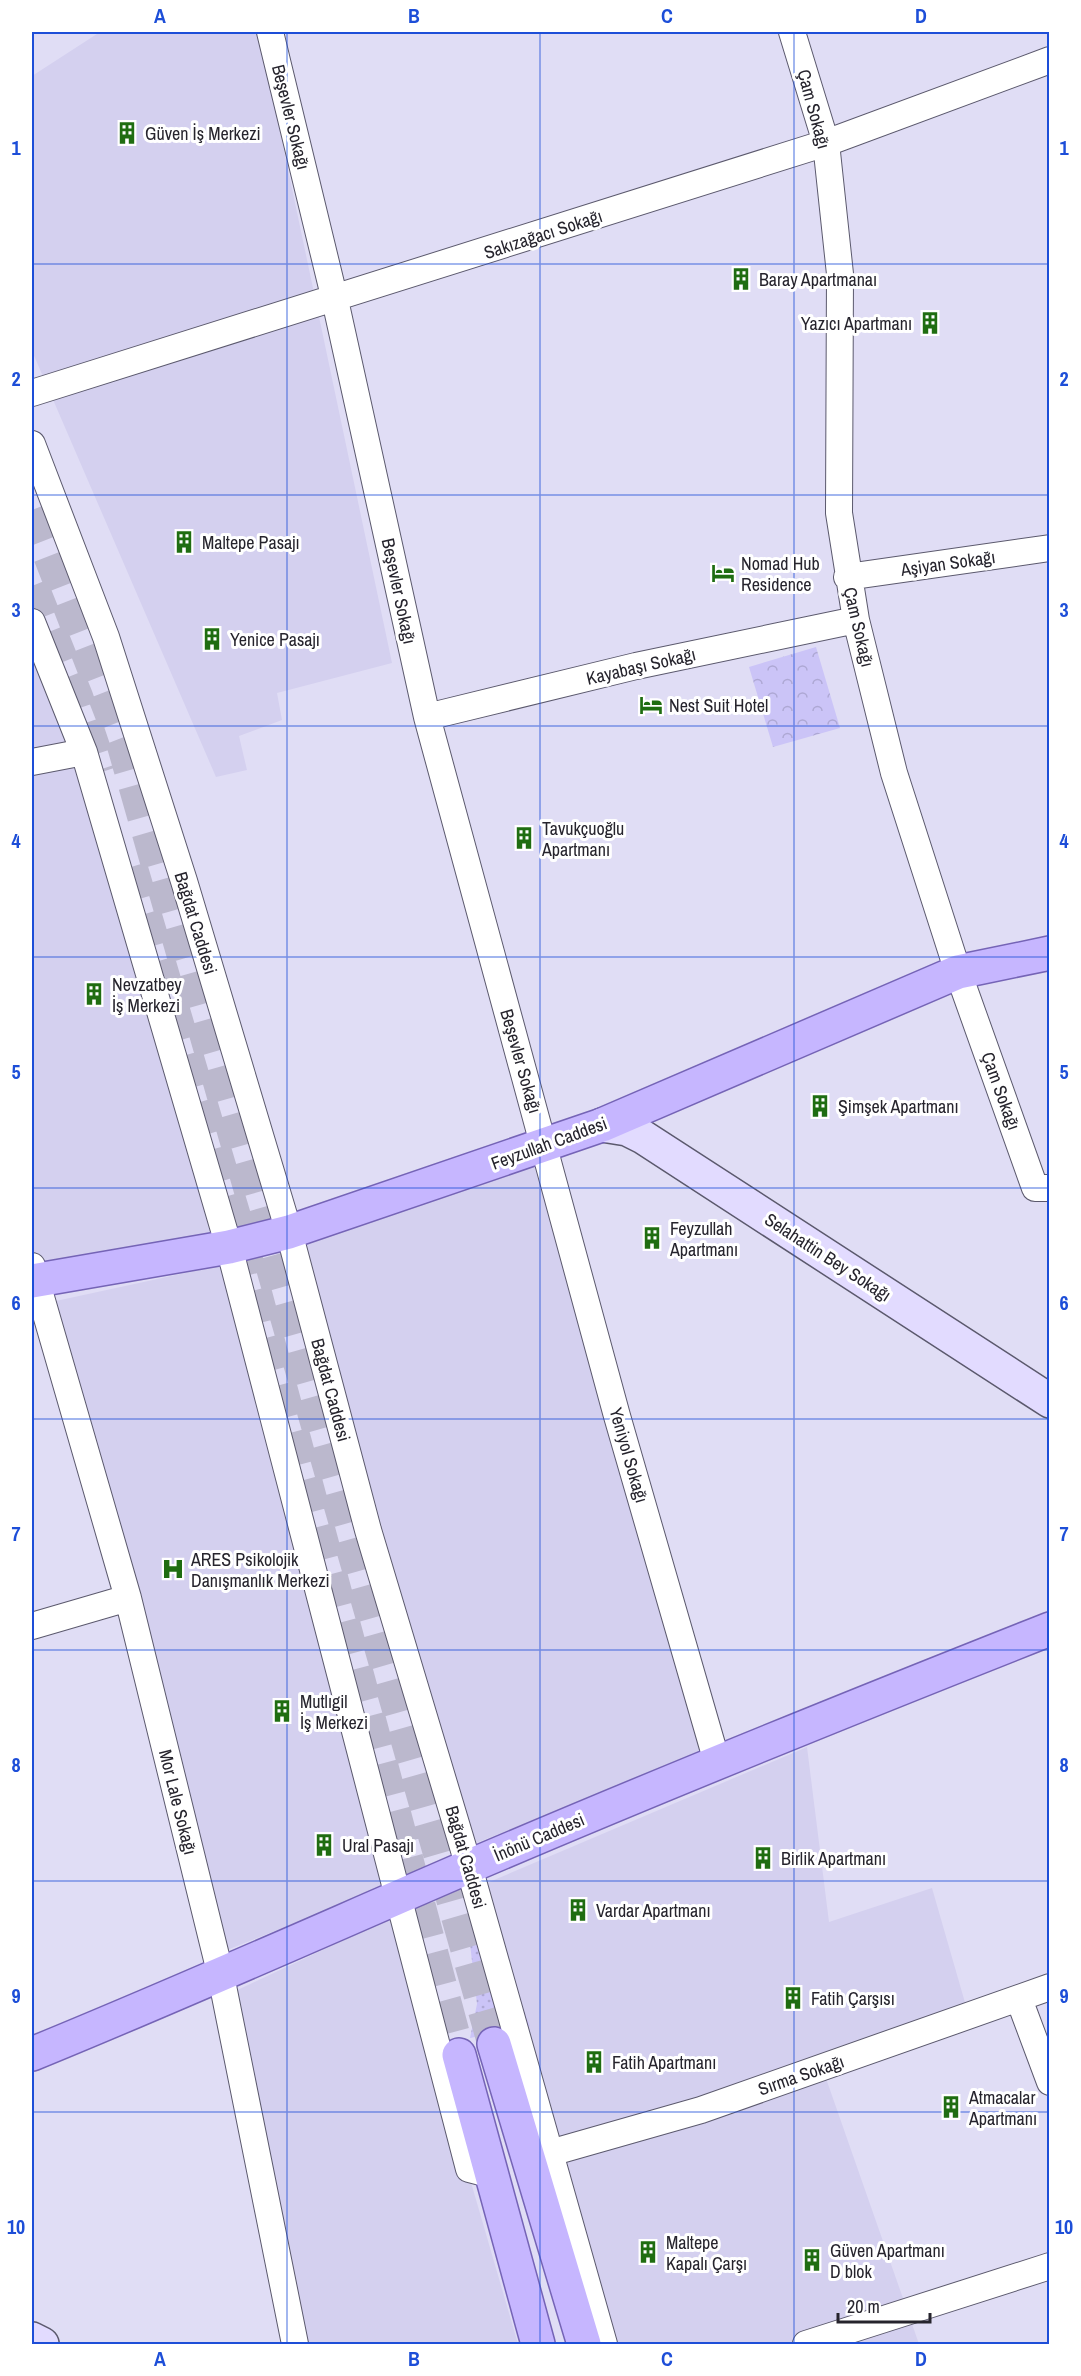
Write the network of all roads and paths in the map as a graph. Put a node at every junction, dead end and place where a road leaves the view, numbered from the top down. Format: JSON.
{"nodes":[{"id":1,"x":270,"y":32,"type":"edge"},
{"id":2,"x":792,"y":32,"type":"edge"},
{"id":3,"x":1050,"y":60,"type":"edge"},
{"id":4,"x":826,"y":143,"type":"junction"},
{"id":5,"x":335,"y":300,"type":"junction"},
{"id":6,"x":32,"y":393,"type":"edge"},
{"id":7,"x":32,"y":444,"type":"edge"},
{"id":8,"x":1050,"y":548,"type":"edge"},
{"id":9,"x":847,"y":577,"type":"junction"},
{"id":10,"x":856,"y":620,"type":"junction"},
{"id":11,"x":32,"y":622,"type":"edge"},
{"id":12,"x":427,"y":717,"type":"junction"},
{"id":13,"x":84,"y":752,"type":"junction"},
{"id":14,"x":32,"y":762,"type":"edge"},
{"id":15,"x":1050,"y":953,"type":"edge"},
{"id":16,"x":958,"y":972,"type":"junction"},
{"id":17,"x":602,"y":1125,"type":"junction"},
{"id":18,"x":546,"y":1146,"type":"junction"},
{"id":19,"x":1050,"y":1188,"type":"edge"},
{"id":20,"x":290,"y":1232,"type":"junction"},
{"id":21,"x":229,"y":1247,"type":"junction"},
{"id":22,"x":33,"y":1276,"type":"edge"},
{"id":23,"x":1050,"y":1401,"type":"edge"},
{"id":24,"x":128,"y":1598,"type":"junction"},
{"id":25,"x":32,"y":1626,"type":"edge"},
{"id":26,"x":1050,"y":1629,"type":"edge"},
{"id":27,"x":717,"y":1762,"type":"junction"},
{"id":28,"x":469,"y":1867,"type":"junction"},
{"id":29,"x":398,"y":1898,"type":"junction"},
{"id":30,"x":221,"y":1976,"type":"junction"},
{"id":31,"x":1050,"y":1987,"type":"edge"},
{"id":32,"x":1019,"y":2000,"type":"junction"},
{"id":33,"x":495,"y":2044,"type":"tunnel mouth"},
{"id":34,"x":32,"y":2054,"type":"edge"},
{"id":35,"x":459,"y":2055,"type":"tunnel mouth"},
{"id":36,"x":1050,"y":2082,"type":"edge"},
{"id":37,"x":550,"y":2153,"type":"junction"},
{"id":38,"x":492,"y":2175,"type":"junction"},
{"id":39,"x":1050,"y":2266,"type":"edge"},
{"id":40,"x":32,"y":2339,"type":"edge"},
{"id":41,"x":42,"y":2344,"type":"edge"},
{"id":42,"x":295,"y":2344,"type":"edge"},
{"id":43,"x":538,"y":2344,"type":"edge"},
{"id":44,"x":584,"y":2344,"type":"edge"},
{"id":45,"x":604,"y":2344,"type":"edge"},
{"id":46,"x":806,"y":2344,"type":"edge"}],
"edges":[{"from":1,"to":5,"type":"street","name":"Beşevler Sokağı"},
{"from":2,"to":4,"type":"street","name":"Çam Sokağı"},
{"from":3,"to":4,"type":"street","name":"Sakızağacı Sokağı"},
{"from":4,"to":5,"type":"street","name":"Sakızağacı Sokağı"},
{"from":4,"to":9,"type":"street","name":"Çam Sokağı"},
{"from":5,"to":6,"type":"street","name":"Sakızağacı Sokağı"},
{"from":5,"to":12,"type":"street","name":"Beşevler Sokağı"},
{"from":7,"to":20,"type":"street","name":"Bağdat Caddesi"},
{"from":8,"to":9,"type":"street","name":"Aşiyan Sokağı"},
{"from":9,"to":10,"type":"street","name":"Çam Sokağı"},
{"from":10,"to":12,"type":"street","name":"Kayabaşı Sokağı"},
{"from":10,"to":16,"type":"street","name":"Çam Sokağı"},
{"from":11,"to":13,"type":"street"},
{"from":12,"to":18,"type":"street","name":"Beşevler Sokağı"},
{"from":13,"to":14,"type":"street"},
{"from":13,"to":21,"type":"street"},
{"from":15,"to":16,"type":"main road","name":"Feyzullah Caddesi"},
{"from":16,"to":17,"type":"main road","name":"Feyzullah Caddesi"},
{"from":16,"to":19,"type":"street","name":"Çam Sokağı"},
{"from":17,"to":18,"type":"main road","name":"Feyzullah Caddesi"},
{"from":17,"to":23,"type":"main road","name":"Selahattin Bey Sokağı"},
{"from":18,"to":20,"type":"main road","name":"Feyzullah Caddesi"},
{"from":18,"to":27,"type":"street","name":"Yeniyol Sokağı"},
{"from":20,"to":21,"type":"main road","name":"Feyzullah Caddesi"},
{"from":20,"to":28,"type":"street","name":"Bağdat Caddesi"},
{"from":21,"to":22,"type":"main road","name":"Feyzullah Caddesi"},
{"from":21,"to":29,"type":"street"},
{"from":22,"to":24,"type":"street","name":"Mor Lale Sokağı"},
{"from":24,"to":25,"type":"street"},
{"from":24,"to":30,"type":"street","name":"Mor Lale Sokağı"},
{"from":26,"to":27,"type":"main road","name":"İnönü Caddesi"},
{"from":27,"to":28,"type":"main road","name":"İnönü Caddesi"},
{"from":28,"to":29,"type":"main road","name":"İnönü Caddesi"},
{"from":28,"to":37,"type":"street","name":"Bağdat Caddesi"},
{"from":29,"to":30,"type":"main road","name":"İnönü Caddesi"},
{"from":29,"to":38,"type":"street"},
{"from":30,"to":34,"type":"main road","name":"İnönü Caddesi"},
{"from":30,"to":42,"type":"street","name":"Mor Lale Sokağı"},
{"from":31,"to":32,"type":"street","name":"Sırma Sokağı"},
{"from":32,"to":36,"type":"street"},
{"from":32,"to":37,"type":"street","name":"Sırma Sokağı"},
{"from":33,"to":44,"type":"main road"},
{"from":35,"to":38,"type":"main road"},
{"from":37,"to":45,"type":"street","name":"Bağdat Caddesi"},
{"from":38,"to":43,"type":"main road"},
{"from":39,"to":46,"type":"street"},
{"from":40,"to":41,"type":"main road"}]}
